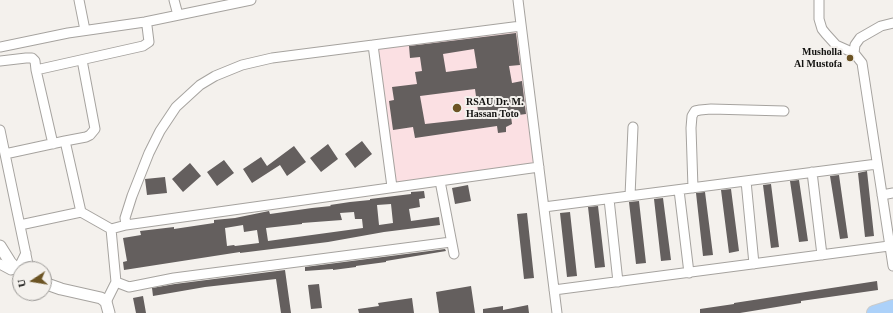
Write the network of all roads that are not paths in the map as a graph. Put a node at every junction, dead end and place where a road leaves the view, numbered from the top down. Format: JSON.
{"nodes":[{"id":1,"x":79,"y":0,"type":"edge"},
{"id":2,"x":174,"y":0,"type":"edge"},
{"id":3,"x":251,"y":0,"type":"edge"},
{"id":4,"x":518,"y":0,"type":"edge"},
{"id":5,"x":819,"y":0,"type":"edge"},
{"id":6,"x":178,"y":15,"type":"junction"},
{"id":7,"x":893,"y":23,"type":"edge"},
{"id":8,"x":147,"y":26,"type":"dead end"},
{"id":9,"x":521,"y":26,"type":"junction"},
{"id":10,"x":85,"y":30,"type":"junction"},
{"id":11,"x":373,"y":44,"type":"junction"},
{"id":12,"x":0,"y":47,"type":"edge"},
{"id":13,"x":854,"y":53,"type":"junction"},
{"id":14,"x":82,"y":60,"type":"junction"},
{"id":15,"x":0,"y":61,"type":"edge"},
{"id":16,"x":36,"y":70,"type":"junction"},
{"id":17,"x":784,"y":111,"type":"dead end"},
{"id":18,"x":633,"y":127,"type":"dead end"},
{"id":19,"x":0,"y":130,"type":"edge"},
{"id":20,"x":65,"y":141,"type":"junction"},
{"id":21,"x":53,"y":144,"type":"junction"},
{"id":22,"x":5,"y":154,"type":"junction"},
{"id":23,"x":877,"y":164,"type":"junction"},
{"id":24,"x":539,"y":167,"type":"junction"},
{"id":25,"x":812,"y":172,"type":"junction"},
{"id":26,"x":440,"y":181,"type":"junction"},
{"id":27,"x":746,"y":181,"type":"junction"},
{"id":28,"x":392,"y":187,"type":"junction"},
{"id":29,"x":693,"y":188,"type":"junction"},
{"id":30,"x":679,"y":190,"type":"junction"},
{"id":31,"x":893,"y":193,"type":"edge"},
{"id":32,"x":882,"y":194,"type":"junction"},
{"id":33,"x":630,"y":196,"type":"junction"},
{"id":34,"x":609,"y":199,"type":"junction"},
{"id":35,"x":544,"y":207,"type":"junction"},
{"id":36,"x":81,"y":212,"type":"junction"},
{"id":37,"x":20,"y":225,"type":"junction"},
{"id":38,"x":126,"y":225,"type":"junction"},
{"id":39,"x":111,"y":228,"type":"junction"},
{"id":40,"x":451,"y":242,"type":"junction"},
{"id":41,"x":0,"y":246,"type":"edge"},
{"id":42,"x":889,"y":246,"type":"junction"},
{"id":43,"x":26,"y":253,"type":"junction"},
{"id":44,"x":454,"y":254,"type":"dead end"},
{"id":45,"x":822,"y":255,"type":"junction"},
{"id":46,"x":22,"y":261,"type":"edge"},
{"id":47,"x":28,"y":261,"type":"edge"},
{"id":48,"x":12,"y":263,"type":"edge"},
{"id":49,"x":0,"y":264,"type":"edge"},
{"id":50,"x":754,"y":264,"type":"junction"},
{"id":51,"x":893,"y":266,"type":"edge"},
{"id":52,"x":12,"y":270,"type":"edge"},
{"id":53,"x":688,"y":272,"type":"junction"},
{"id":54,"x":116,"y":282,"type":"junction"},
{"id":55,"x":618,"y":282,"type":"junction"},
{"id":56,"x":52,"y":286,"type":"edge"},
{"id":57,"x":554,"y":290,"type":"junction"},
{"id":58,"x":893,"y":307,"type":"edge"},
{"id":59,"x":107,"y":308,"type":"edge"},
{"id":60,"x":557,"y":313,"type":"edge"},
{"id":61,"x":874,"y":313,"type":"edge"}],
"edges":[{"from":1,"to":10,"type":"street"},
{"from":2,"to":6,"type":"street"},
{"from":3,"to":6,"type":"street"},
{"from":4,"to":9,"type":"street"},
{"from":5,"to":13,"type":"street"},
{"from":6,"to":10,"type":"street"},
{"from":7,"to":13,"type":"street"},
{"from":8,"to":14,"type":"street"},
{"from":9,"to":11,"type":"street"},
{"from":9,"to":24,"type":"street"},
{"from":10,"to":12,"type":"street"},
{"from":11,"to":28,"type":"street"},
{"from":11,"to":38,"type":"street"},
{"from":13,"to":23,"type":"street"},
{"from":14,"to":16,"type":"street"},
{"from":14,"to":20,"type":"street"},
{"from":15,"to":16,"type":"street"},
{"from":16,"to":21,"type":"street"},
{"from":17,"to":29,"type":"street"},
{"from":18,"to":33,"type":"street"},
{"from":19,"to":22,"type":"street"},
{"from":20,"to":21,"type":"street"},
{"from":20,"to":36,"type":"street"},
{"from":21,"to":22,"type":"street"},
{"from":22,"to":37,"type":"street"},
{"from":23,"to":25,"type":"street"},
{"from":23,"to":32,"type":"street"},
{"from":24,"to":26,"type":"street"},
{"from":24,"to":35,"type":"street"},
{"from":25,"to":27,"type":"street"},
{"from":25,"to":45,"type":"street"},
{"from":26,"to":28,"type":"street"},
{"from":26,"to":40,"type":"street"},
{"from":27,"to":29,"type":"street"},
{"from":27,"to":50,"type":"street"},
{"from":28,"to":38,"type":"street"},
{"from":29,"to":30,"type":"street"},
{"from":30,"to":33,"type":"street"},
{"from":30,"to":53,"type":"street"},
{"from":31,"to":32,"type":"street"},
{"from":32,"to":42,"type":"street"},
{"from":33,"to":34,"type":"street"},
{"from":34,"to":35,"type":"street"},
{"from":34,"to":55,"type":"street"},
{"from":35,"to":57,"type":"street"},
{"from":36,"to":37,"type":"street"},
{"from":36,"to":39,"type":"street"},
{"from":37,"to":43,"type":"street"},
{"from":38,"to":39,"type":"street"},
{"from":39,"to":54,"type":"street"},
{"from":40,"to":44,"type":"street"},
{"from":40,"to":54,"type":"street"},
{"from":41,"to":48,"type":"street"},
{"from":42,"to":45,"type":"street"},
{"from":42,"to":51,"type":"street"},
{"from":43,"to":46,"type":"street"},
{"from":43,"to":47,"type":"street"},
{"from":45,"to":50,"type":"street"},
{"from":49,"to":52,"type":"street"},
{"from":50,"to":53,"type":"street"},
{"from":53,"to":55,"type":"street"},
{"from":54,"to":59,"type":"street"},
{"from":55,"to":57,"type":"street"},
{"from":56,"to":59,"type":"street"},
{"from":57,"to":60,"type":"street"},
{"from":58,"to":61,"type":"main road"}]}
